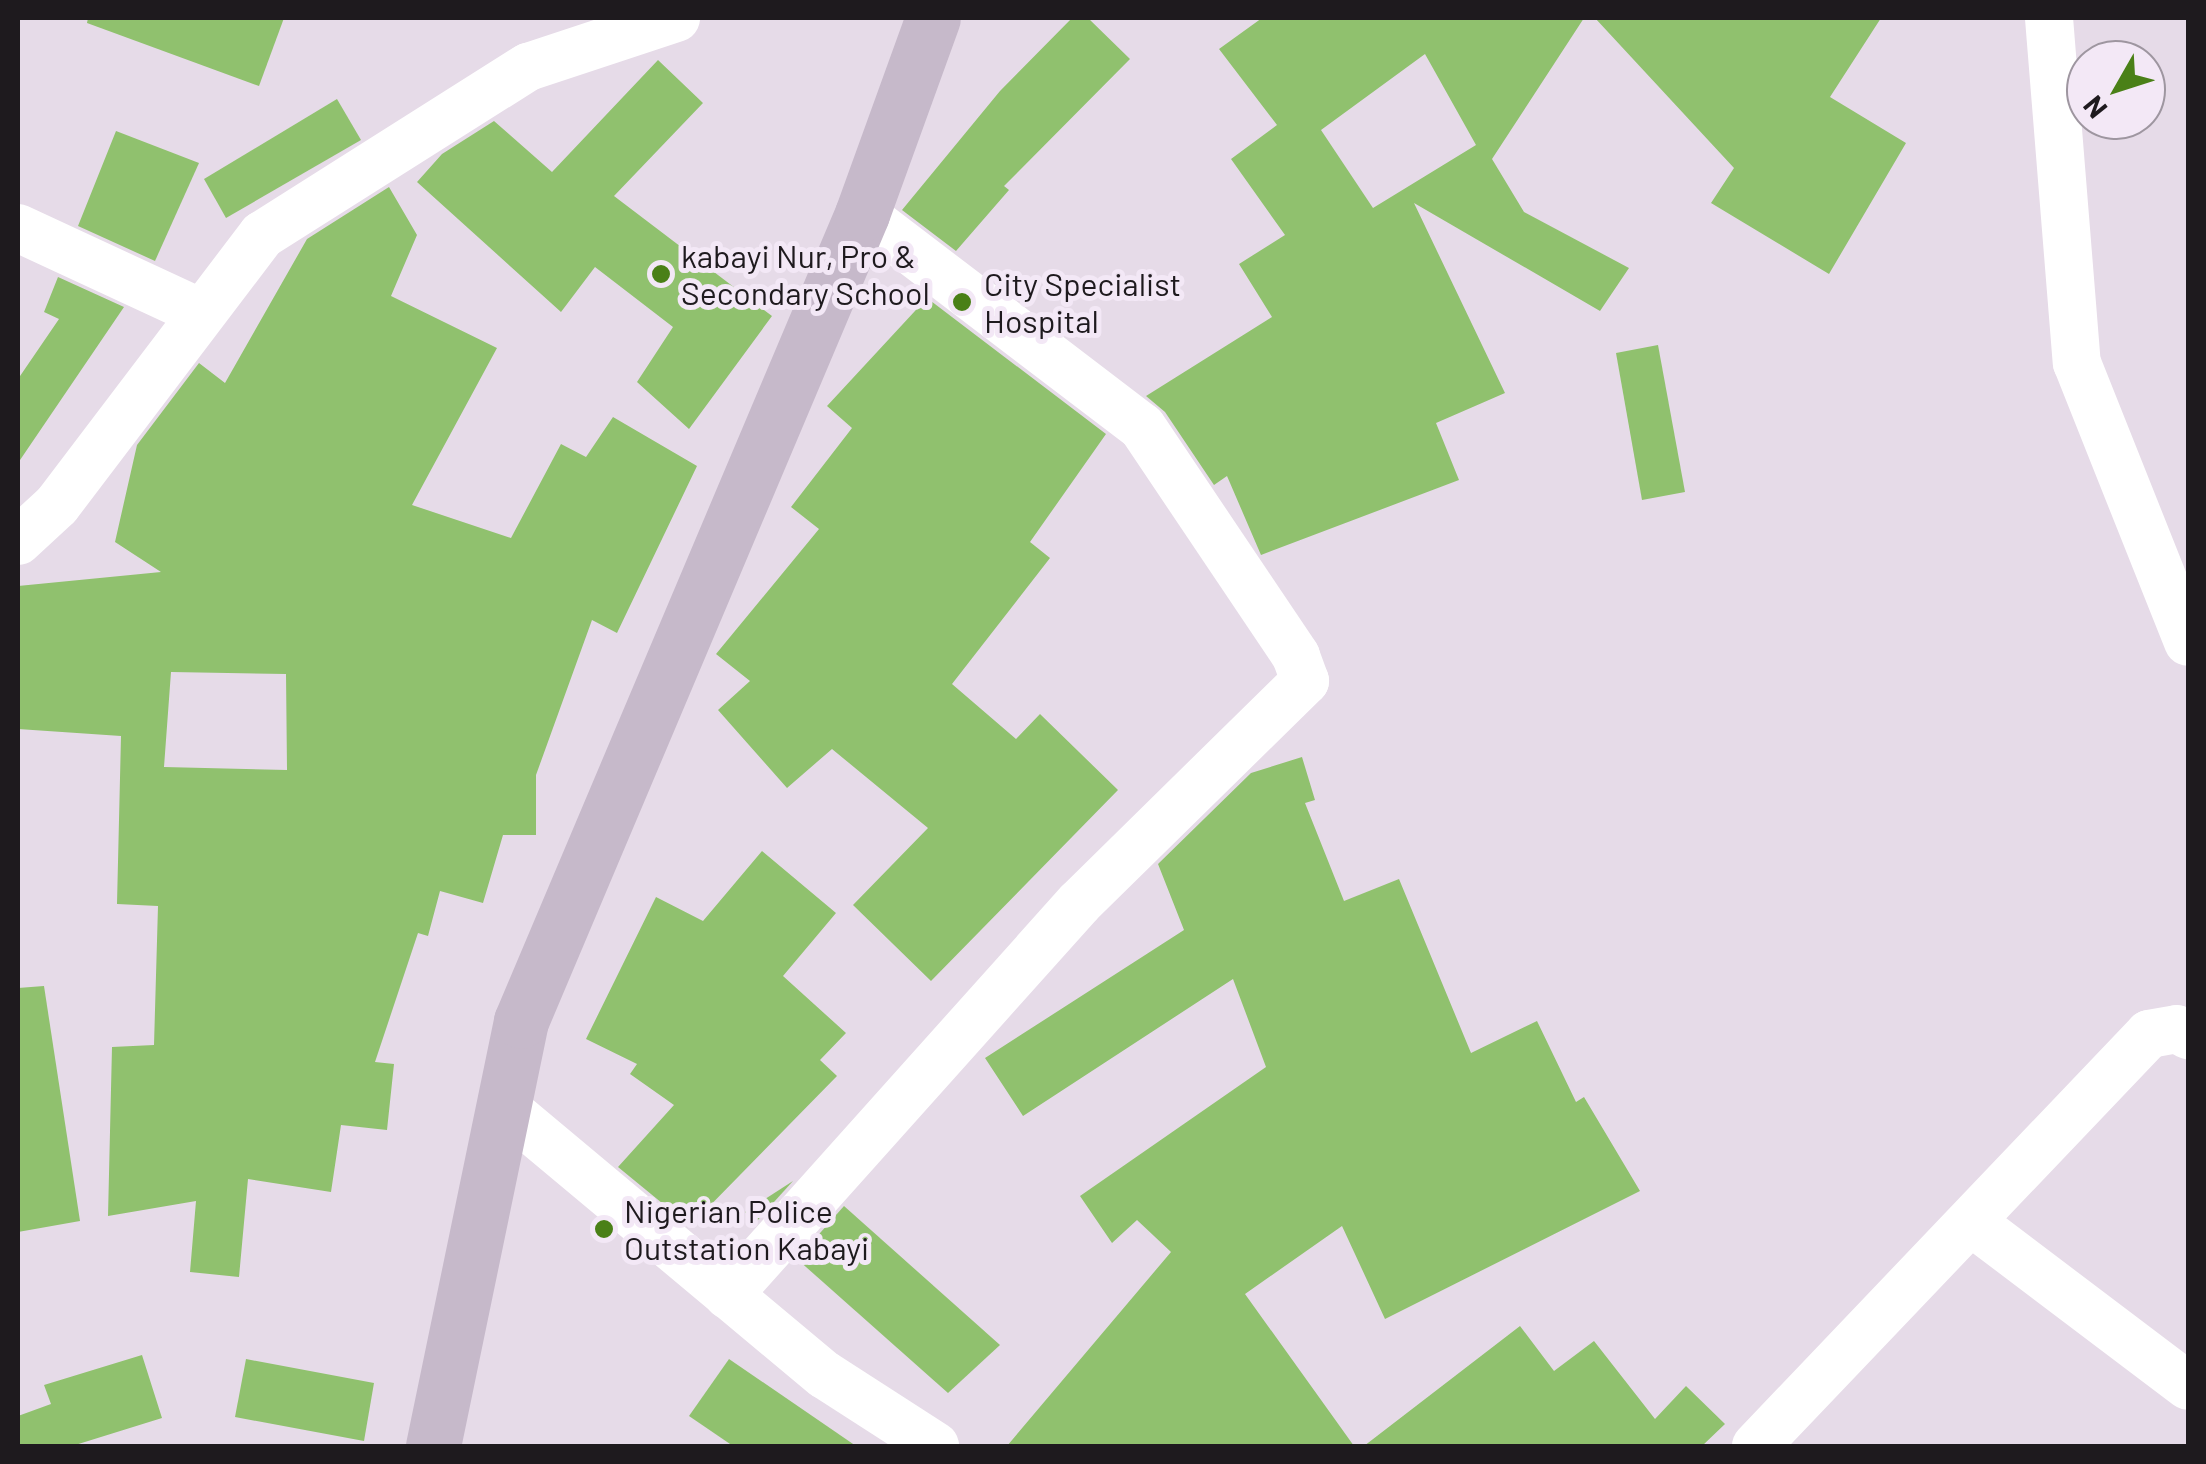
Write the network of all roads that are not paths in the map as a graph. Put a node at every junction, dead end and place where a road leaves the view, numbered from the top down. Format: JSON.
{"nodes":[{"id":1,"x":676,"y":18,"type":"edge"},
{"id":2,"x":933,"y":18,"type":"edge"},
{"id":3,"x":2049,"y":18,"type":"edge"},
{"id":4,"x":862,"y":214,"type":"junction"},
{"id":5,"x":18,"y":228,"type":"edge"},
{"id":6,"x":200,"y":314,"type":"junction"},
{"id":7,"x":18,"y":541,"type":"edge"},
{"id":8,"x":2188,"y":642,"type":"edge"},
{"id":9,"x":2188,"y":1035,"type":"edge"},
{"id":10,"x":504,"y":1107,"type":"junction"},
{"id":11,"x":1974,"y":1224,"type":"junction"},
{"id":12,"x":728,"y":1295,"type":"junction"},
{"id":13,"x":2188,"y":1386,"type":"edge"},
{"id":14,"x":434,"y":1446,"type":"edge"},
{"id":15,"x":934,"y":1446,"type":"edge"},
{"id":16,"x":1756,"y":1446,"type":"edge"}],
"edges":[{"from":1,"to":6,"type":"street"},
{"from":2,"to":4,"type":"street"},
{"from":3,"to":8,"type":"street"},
{"from":4,"to":10,"type":"street"},
{"from":4,"to":12,"type":"street"},
{"from":5,"to":6,"type":"street"},
{"from":6,"to":7,"type":"street"},
{"from":9,"to":11,"type":"street"},
{"from":10,"to":12,"type":"street"},
{"from":10,"to":14,"type":"street"},
{"from":11,"to":13,"type":"street"},
{"from":11,"to":16,"type":"street"},
{"from":12,"to":15,"type":"street"}]}
